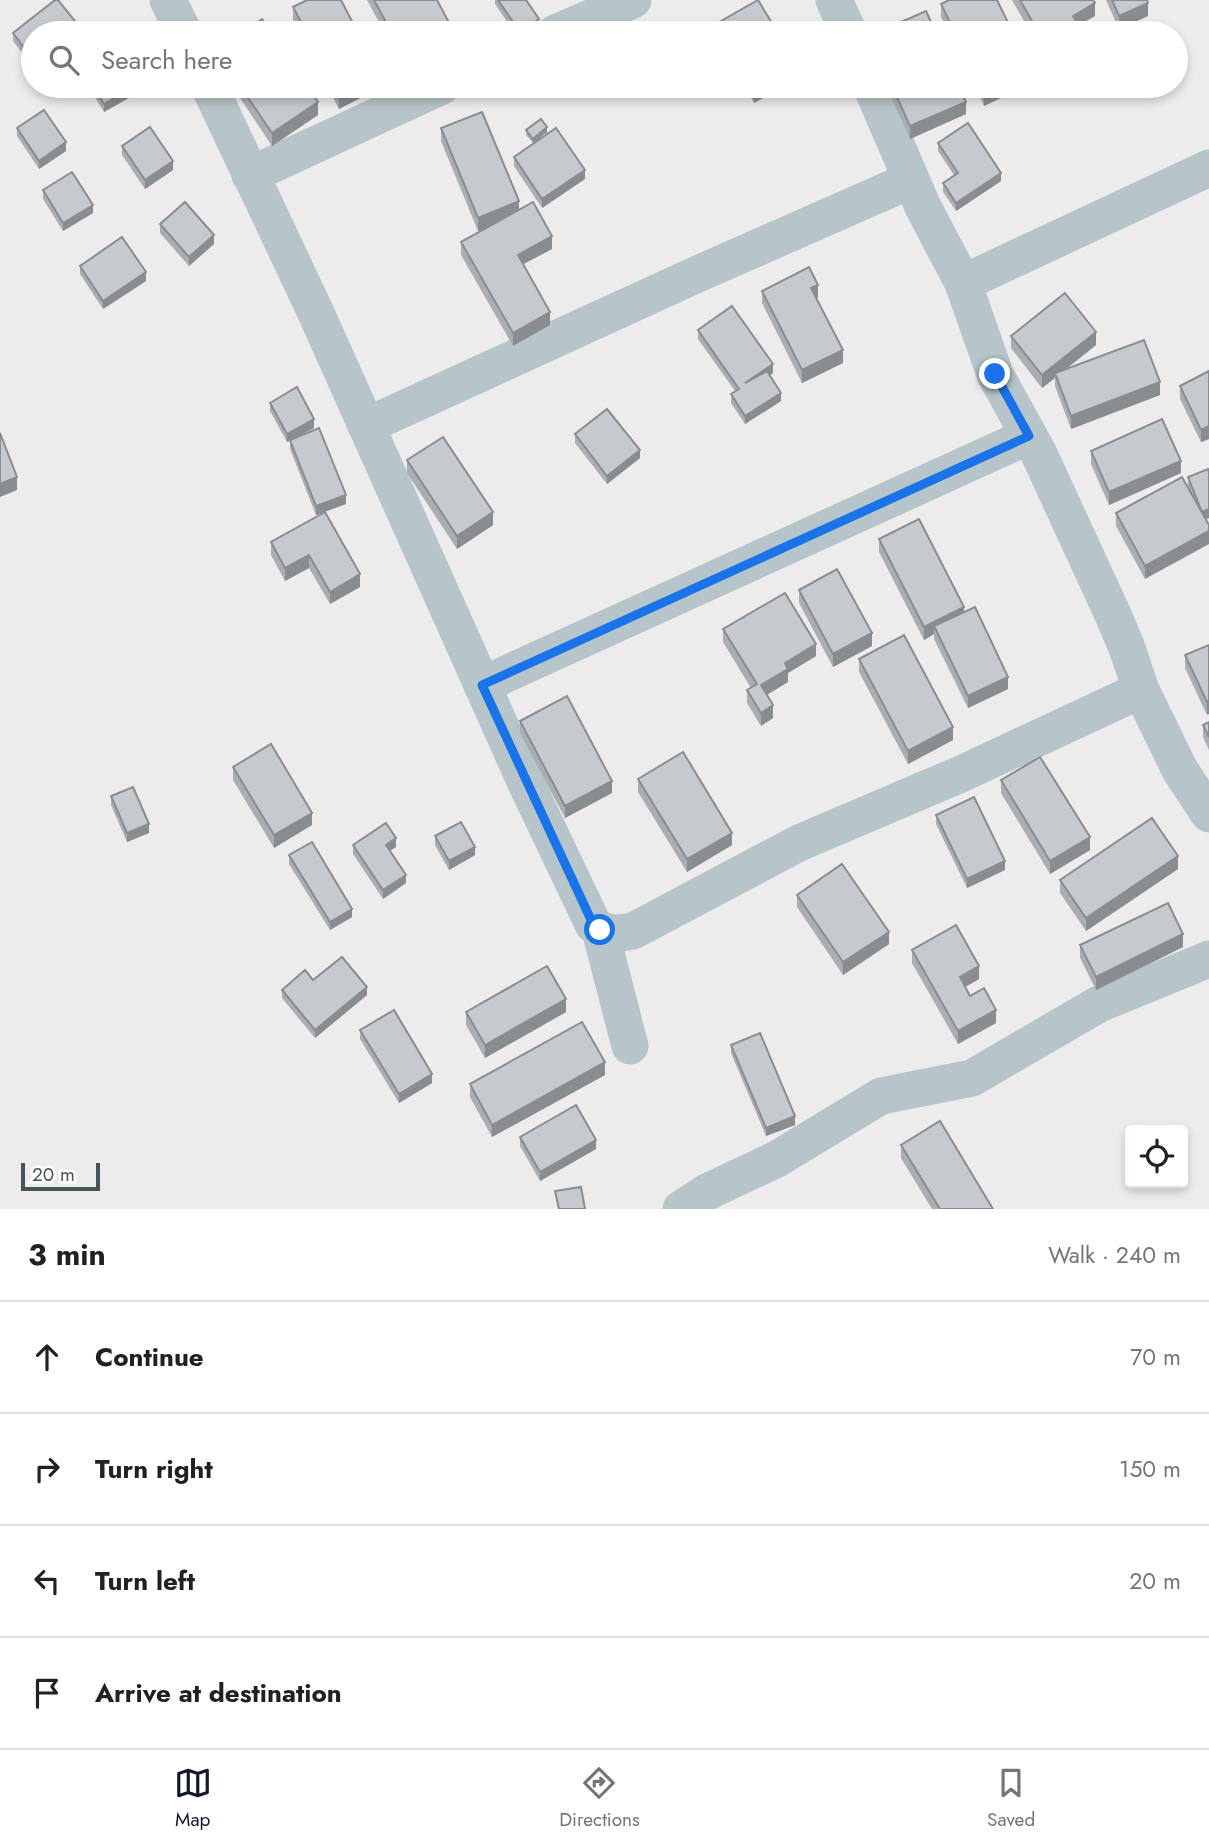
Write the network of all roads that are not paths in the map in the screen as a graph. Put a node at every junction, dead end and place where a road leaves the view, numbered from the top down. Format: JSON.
{"nodes":[{"id":1,"x":169,"y":0,"type":"edge"},
{"id":2,"x":633,"y":0,"type":"edge"},
{"id":3,"x":179,"y":21,"type":"edge"},
{"id":4,"x":583,"y":21,"type":"edge"},
{"id":5,"x":215,"y":98,"type":"edge"},
{"id":6,"x":416,"y":98,"type":"edge"},
{"id":7,"x":876,"y":98,"type":"edge"},
{"id":8,"x":1209,"y":168,"type":"edge"},
{"id":9,"x":250,"y":175,"type":"junction"},
{"id":10,"x":911,"y":180,"type":"junction"},
{"id":11,"x":963,"y":282,"type":"junction"},
{"id":12,"x":366,"y":426,"type":"junction"},
{"id":13,"x":1029,"y":436,"type":"junction"},
{"id":14,"x":482,"y":685,"type":"junction"},
{"id":15,"x":1141,"y":691,"type":"junction"},
{"id":16,"x":1209,"y":814,"type":"edge"},
{"id":17,"x":600,"y":930,"type":"junction"},
{"id":18,"x":1209,"y":959,"type":"edge"},
{"id":19,"x":630,"y":1046,"type":"dead end"},
{"id":20,"x":681,"y":1209,"type":"edge"}],
"edges":[{"from":1,"to":3,"type":"street"},
{"from":2,"to":4,"type":"street"},
{"from":5,"to":9,"type":"street"},
{"from":6,"to":9,"type":"street"},
{"from":7,"to":10,"type":"street"},
{"from":8,"to":11,"type":"street"},
{"from":9,"to":12,"type":"street"},
{"from":10,"to":11,"type":"street"},
{"from":10,"to":12,"type":"street"},
{"from":11,"to":13,"type":"street"},
{"from":12,"to":14,"type":"street"},
{"from":13,"to":14,"type":"street"},
{"from":13,"to":15,"type":"street"},
{"from":14,"to":17,"type":"street"},
{"from":15,"to":16,"type":"street"},
{"from":15,"to":17,"type":"street"},
{"from":17,"to":19,"type":"street"},
{"from":18,"to":20,"type":"street"}]}
